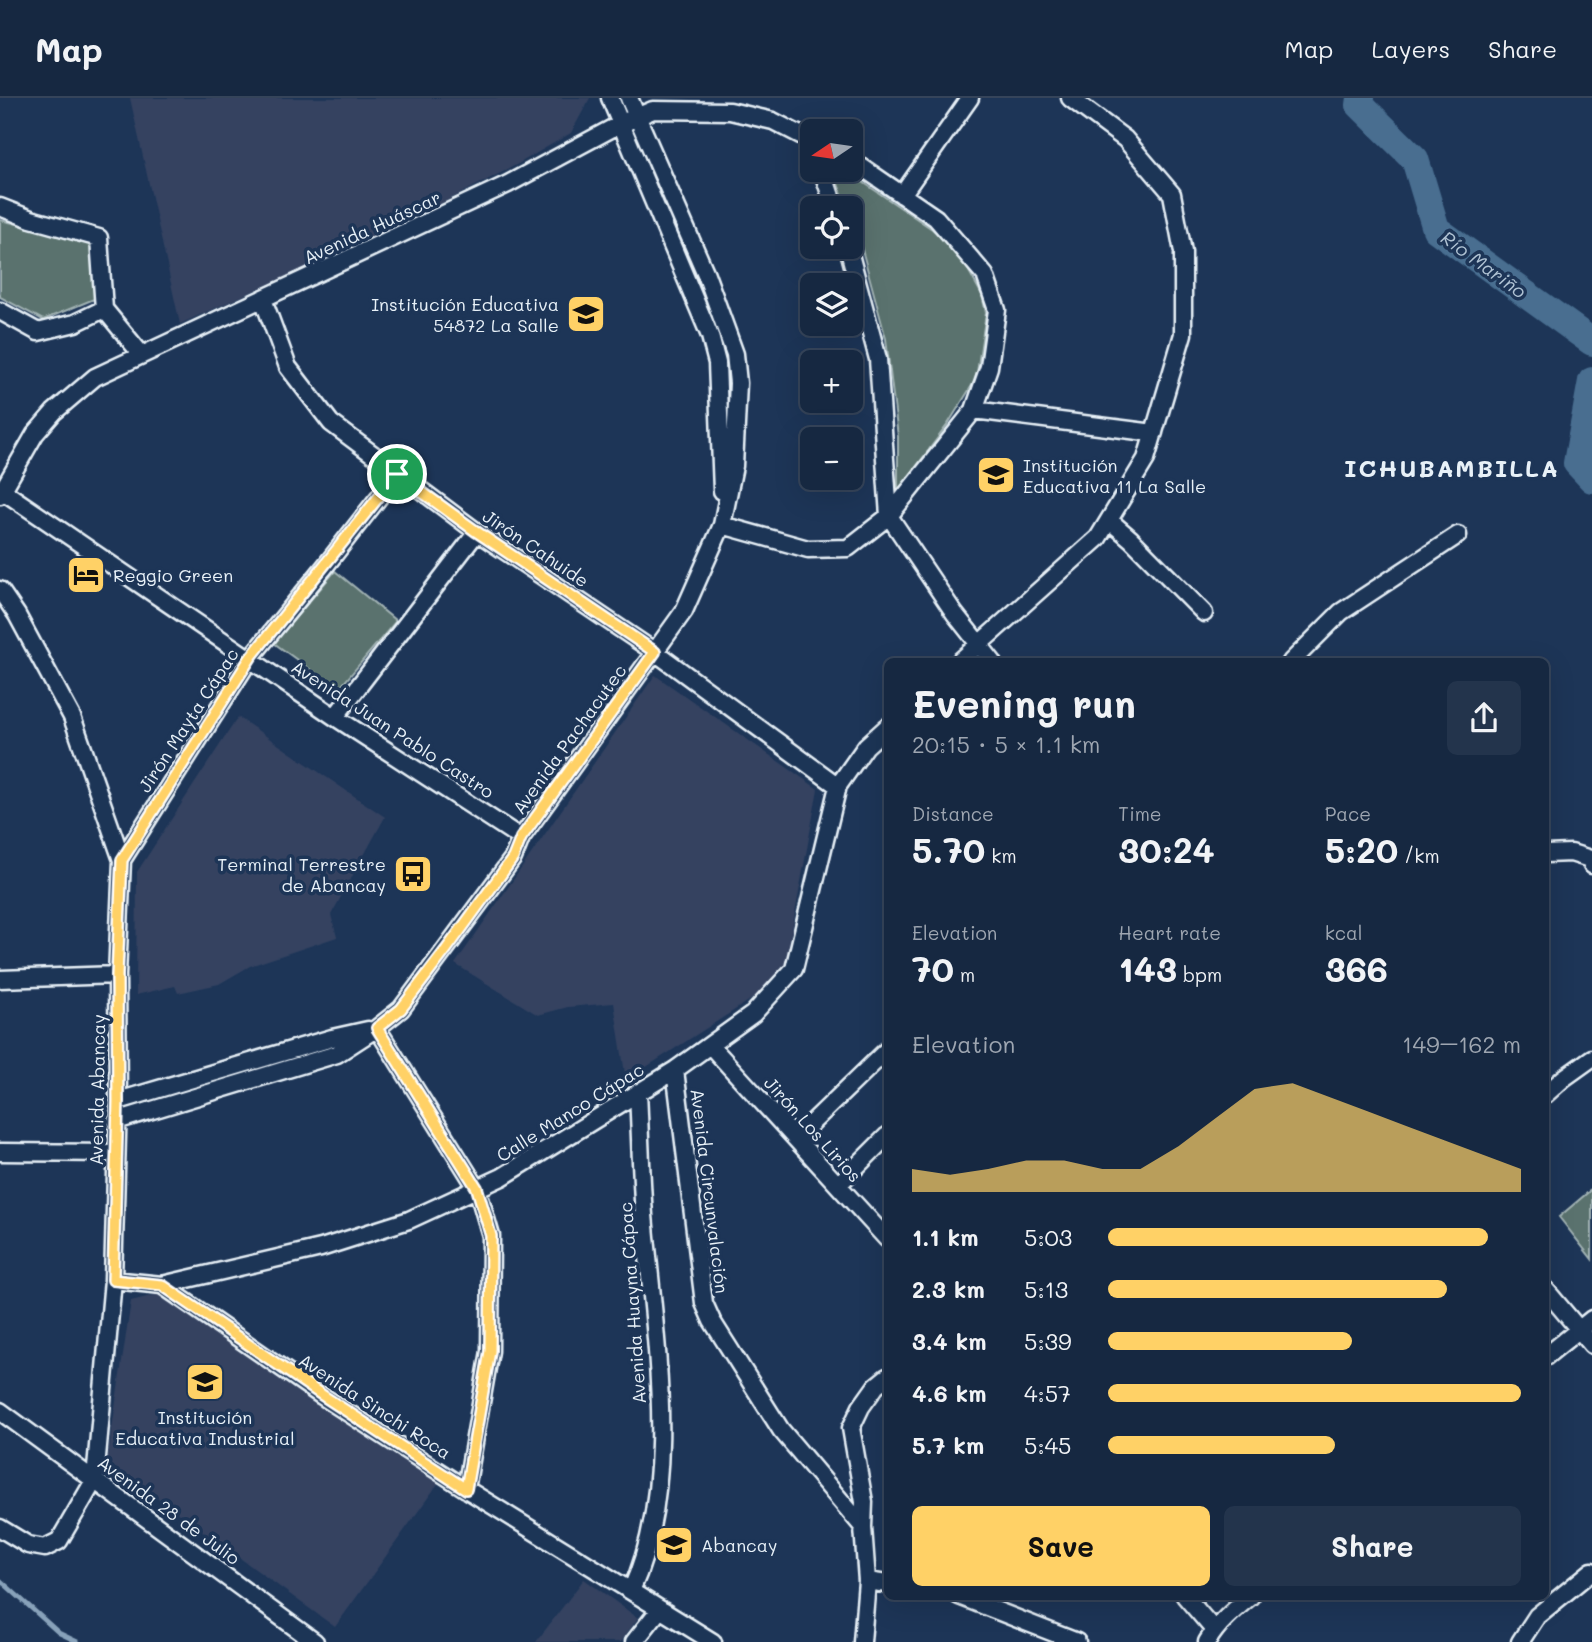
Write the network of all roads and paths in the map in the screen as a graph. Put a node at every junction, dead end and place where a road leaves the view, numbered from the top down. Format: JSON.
{"nodes":[{"id":1,"x":610,"y":98,"type":"edge"},
{"id":2,"x":629,"y":98,"type":"edge"},
{"id":3,"x":970,"y":98,"type":"edge"},
{"id":4,"x":1070,"y":98,"type":"edge"},
{"id":5,"x":638,"y":117,"type":"junction"},
{"id":6,"x":622,"y":123,"type":"junction"},
{"id":7,"x":800,"y":135,"type":"edge"},
{"id":8,"x":863,"y":168,"type":"edge"},
{"id":9,"x":902,"y":195,"type":"junction"},
{"id":10,"x":0,"y":207,"type":"edge"},
{"id":11,"x":851,"y":259,"type":"edge"},
{"id":12,"x":263,"y":299,"type":"junction"},
{"id":13,"x":104,"y":309,"type":"junction"},
{"id":14,"x":0,"y":311,"type":"edge"},
{"id":15,"x":142,"y":355,"type":"junction"},
{"id":16,"x":974,"y":410,"type":"junction"},
{"id":17,"x":1154,"y":433,"type":"junction"},
{"id":18,"x":397,"y":474,"type":"junction"},
{"id":19,"x":1,"y":492,"type":"edge"},
{"id":20,"x":889,"y":516,"type":"junction"},
{"id":21,"x":1109,"y":520,"type":"junction"},
{"id":22,"x":722,"y":525,"type":"junction"},
{"id":23,"x":477,"y":532,"type":"junction"},
{"id":24,"x":1458,"y":535,"type":"dead end"},
{"id":25,"x":0,"y":590,"type":"edge"},
{"id":26,"x":1204,"y":613,"type":"dead end"},
{"id":27,"x":978,"y":645,"type":"junction"},
{"id":28,"x":655,"y":652,"type":"junction"},
{"id":29,"x":251,"y":657,"type":"junction"},
{"id":30,"x":963,"y":658,"type":"edge"},
{"id":31,"x":989,"y":658,"type":"edge"},
{"id":32,"x":1295,"y":658,"type":"edge"},
{"id":33,"x":335,"y":717,"type":"junction"},
{"id":34,"x":884,"y":730,"type":"edge"},
{"id":35,"x":838,"y":786,"type":"junction"},
{"id":36,"x":521,"y":838,"type":"junction"},
{"id":37,"x":1549,"y":854,"type":"edge"},
{"id":38,"x":122,"y":860,"type":"junction"},
{"id":39,"x":1591,"y":862,"type":"edge"},
{"id":40,"x":117,"y":975,"type":"junction"},
{"id":41,"x":0,"y":979,"type":"edge"},
{"id":42,"x":377,"y":1028,"type":"junction"},
{"id":43,"x":710,"y":1045,"type":"junction"},
{"id":44,"x":884,"y":1053,"type":"edge"},
{"id":45,"x":1592,"y":1058,"type":"edge"},
{"id":46,"x":675,"y":1070,"type":"junction"},
{"id":47,"x":638,"y":1092,"type":"junction"},
{"id":48,"x":1549,"y":1092,"type":"edge"},
{"id":49,"x":118,"y":1101,"type":"junction"},
{"id":50,"x":116,"y":1121,"type":"junction"},
{"id":51,"x":796,"y":1138,"type":"junction"},
{"id":52,"x":884,"y":1139,"type":"edge"},
{"id":53,"x":0,"y":1152,"type":"edge"},
{"id":54,"x":115,"y":1153,"type":"junction"},
{"id":55,"x":838,"y":1185,"type":"junction"},
{"id":56,"x":477,"y":1188,"type":"junction"},
{"id":57,"x":884,"y":1236,"type":"edge"},
{"id":58,"x":113,"y":1280,"type":"junction"},
{"id":59,"x":162,"y":1285,"type":"junction"},
{"id":60,"x":1549,"y":1292,"type":"edge"},
{"id":61,"x":1586,"y":1324,"type":"edge"},
{"id":62,"x":1592,"y":1345,"type":"edge"},
{"id":63,"x":1549,"y":1354,"type":"edge"},
{"id":64,"x":884,"y":1380,"type":"edge"},
{"id":65,"x":0,"y":1411,"type":"edge"},
{"id":66,"x":95,"y":1479,"type":"junction"},
{"id":67,"x":466,"y":1489,"type":"junction"},
{"id":68,"x":863,"y":1527,"type":"junction"},
{"id":69,"x":0,"y":1528,"type":"edge"},
{"id":70,"x":1592,"y":1572,"type":"edge"},
{"id":71,"x":867,"y":1581,"type":"junction"},
{"id":72,"x":884,"y":1584,"type":"edge"},
{"id":73,"x":631,"y":1591,"type":"junction"},
{"id":74,"x":969,"y":1600,"type":"edge"},
{"id":75,"x":1188,"y":1600,"type":"edge"},
{"id":76,"x":1247,"y":1600,"type":"edge"},
{"id":77,"x":660,"y":1609,"type":"junction"},
{"id":78,"x":1211,"y":1636,"type":"edge"},
{"id":79,"x":315,"y":1642,"type":"edge"},
{"id":80,"x":634,"y":1642,"type":"edge"},
{"id":81,"x":713,"y":1642,"type":"edge"},
{"id":82,"x":862,"y":1642,"type":"edge"},
{"id":83,"x":1077,"y":1642,"type":"edge"},
{"id":84,"x":1520,"y":1642,"type":"edge"}],
"edges":[{"from":1,"to":6,"type":"street","name":"Avenida Pachacutec"},
{"from":2,"to":5,"type":"street","name":"Avenida Pachacutec"},
{"from":3,"to":9,"type":"street"},
{"from":4,"to":17,"type":"street"},
{"from":5,"to":6,"type":"street","name":"Avenida Huáscar"},
{"from":5,"to":7,"type":"street","name":"Avenida Huáscar"},
{"from":5,"to":22,"type":"street","name":"Avenida Pachacutec"},
{"from":6,"to":12,"type":"street","name":"Avenida Huáscar"},
{"from":6,"to":22,"type":"street","name":"Avenida Pachacutec"},
{"from":8,"to":9,"type":"street"},
{"from":9,"to":16,"type":"street"},
{"from":10,"to":13,"type":"street"},
{"from":11,"to":20,"type":"street"},
{"from":12,"to":15,"type":"street","name":"Avenida Huáscar"},
{"from":12,"to":18,"type":"street","name":"Jirón Cahuide"},
{"from":13,"to":14,"type":"street"},
{"from":13,"to":15,"type":"street"},
{"from":15,"to":19,"type":"street","name":"Avenida Huáscar"},
{"from":16,"to":17,"type":"street"},
{"from":16,"to":20,"type":"street"},
{"from":17,"to":21,"type":"street"},
{"from":18,"to":23,"type":"street","name":"Jirón Cahuide"},
{"from":18,"to":29,"type":"street","name":"Jirón Mayta Cápac"},
{"from":19,"to":29,"type":"street","name":"Avenida Juan Pablo Castro"},
{"from":20,"to":22,"type":"street"},
{"from":20,"to":27,"type":"street"},
{"from":21,"to":26,"type":"street"},
{"from":21,"to":27,"type":"street"},
{"from":22,"to":28,"type":"street","name":"Avenida Pachacutec"},
{"from":23,"to":28,"type":"street","name":"Jirón Cahuide"},
{"from":23,"to":33,"type":"street"},
{"from":24,"to":32,"type":"street"},
{"from":25,"to":38,"type":"street","name":"Avenida Abancay"},
{"from":27,"to":30,"type":"street"},
{"from":27,"to":31,"type":"street"},
{"from":28,"to":35,"type":"street","name":"Jirón Cahuide"},
{"from":28,"to":36,"type":"street","name":"Avenida Pachacutec"},
{"from":29,"to":33,"type":"street","name":"Avenida Juan Pablo Castro"},
{"from":29,"to":38,"type":"street","name":"Jirón Mayta Cápac"},
{"from":33,"to":36,"type":"street","name":"Avenida Juan Pablo Castro"},
{"from":34,"to":35,"type":"street"},
{"from":35,"to":43,"type":"street","name":"Calle Manco Cápac"},
{"from":36,"to":42,"type":"street","name":"Avenida Pachacutec"},
{"from":37,"to":39,"type":"street"},
{"from":38,"to":40,"type":"street","name":"Avenida Abancay"},
{"from":40,"to":41,"type":"street"},
{"from":40,"to":49,"type":"street","name":"Avenida Abancay"},
{"from":42,"to":49,"type":"street","name":"Avenida Pachacutec"},
{"from":42,"to":50,"type":"street","name":"Avenida Pachacutec"},
{"from":42,"to":56,"type":"street"},
{"from":43,"to":46,"type":"street","name":"Calle Manco Cápac"},
{"from":43,"to":51,"type":"street","name":"Jirón Los Lirios"},
{"from":44,"to":51,"type":"street"},
{"from":45,"to":48,"type":"street"},
{"from":46,"to":47,"type":"street","name":"Calle Manco Cápac"},
{"from":46,"to":68,"type":"street","name":"Avenida Circunvalación"},
{"from":47,"to":56,"type":"street","name":"Calle Manco Cápac"},
{"from":47,"to":73,"type":"street","name":"Avenida Huayna Cápac"},
{"from":49,"to":50,"type":"street","name":"Avenida Abancay"},
{"from":50,"to":54,"type":"street","name":"Avenida Abancay"},
{"from":51,"to":55,"type":"street","name":"Jirón Los Lirios"},
{"from":52,"to":55,"type":"street"},
{"from":53,"to":54,"type":"street"},
{"from":54,"to":58,"type":"street","name":"Avenida Abancay"},
{"from":55,"to":57,"type":"street","name":"Jirón Los Lirios"},
{"from":56,"to":59,"type":"street","name":"Calle Manco Cápac"},
{"from":56,"to":67,"type":"street"},
{"from":58,"to":59,"type":"street","name":"Calle Manco Cápac"},
{"from":58,"to":66,"type":"street","name":"Avenida Abancay"},
{"from":59,"to":67,"type":"street","name":"Avenida Sinchi Roca"},
{"from":60,"to":61,"type":"street"},
{"from":61,"to":62,"type":"street"},
{"from":61,"to":63,"type":"street"},
{"from":64,"to":68,"type":"street"},
{"from":65,"to":66,"type":"street","name":"Avenida 28 de Julio"},
{"from":66,"to":69,"type":"street","name":"Avenida Abancay"},
{"from":66,"to":79,"type":"street","name":"Avenida 28 de Julio"},
{"from":67,"to":73,"type":"street","name":"Avenida Sinchi Roca"},
{"from":68,"to":71,"type":"street"},
{"from":70,"to":84,"type":"street"},
{"from":71,"to":72,"type":"street"},
{"from":71,"to":82,"type":"street"},
{"from":73,"to":77,"type":"street","name":"Avenida Sinchi Roca"},
{"from":74,"to":83,"type":"street"},
{"from":75,"to":78,"type":"street"},
{"from":76,"to":78,"type":"street"},
{"from":77,"to":80,"type":"street"},
{"from":77,"to":81,"type":"street","name":"Avenida Sinchi Roca"}]}
